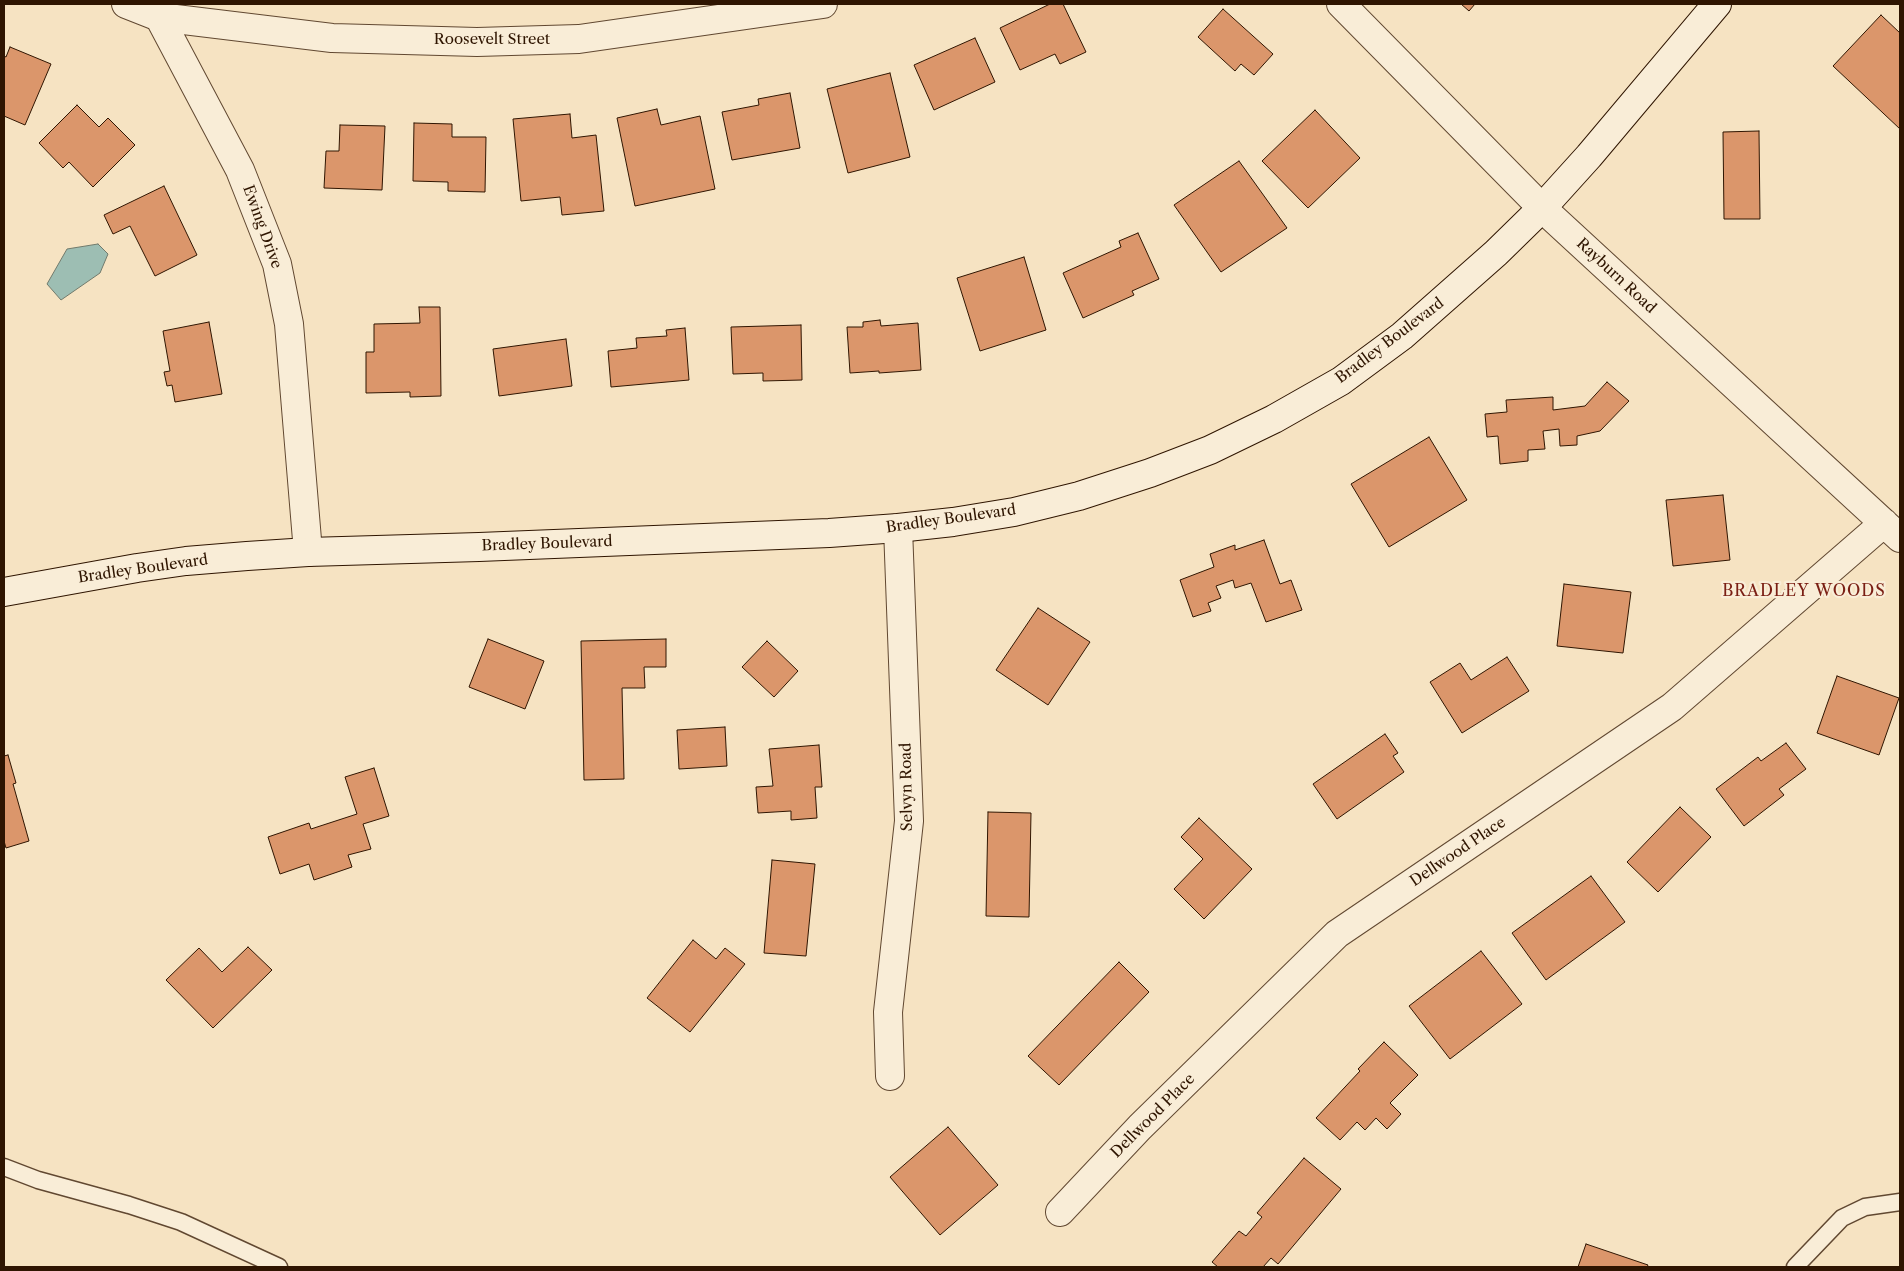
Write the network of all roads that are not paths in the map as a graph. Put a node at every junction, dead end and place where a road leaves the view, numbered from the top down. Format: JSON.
{"nodes":[{"id":1,"x":126,"y":4,"type":"edge"},
{"id":2,"x":823,"y":4,"type":"edge"},
{"id":3,"x":1341,"y":4,"type":"edge"},
{"id":4,"x":1717,"y":4,"type":"edge"},
{"id":5,"x":686,"y":13,"type":"edge"},
{"id":6,"x":159,"y":17,"type":"junction"},
{"id":7,"x":1542,"y":208,"type":"junction"},
{"id":8,"x":898,"y":528,"type":"junction"},
{"id":9,"x":1892,"y":531,"type":"edge"},
{"id":10,"x":308,"y":552,"type":"junction"},
{"id":11,"x":4,"y":592,"type":"edge"},
{"id":12,"x":890,"y":1076,"type":"dead end"},
{"id":13,"x":4,"y":1168,"type":"edge"},
{"id":14,"x":1900,"y":1202,"type":"edge"},
{"id":15,"x":1060,"y":1212,"type":"dead end"},
{"id":16,"x":279,"y":1267,"type":"edge"},
{"id":17,"x":1795,"y":1267,"type":"edge"}],
"edges":[{"from":1,"to":6,"type":"street"},
{"from":2,"to":5,"type":"street","name":"Roosevelt Street"},
{"from":3,"to":7,"type":"street","name":"Rayburn Road"},
{"from":4,"to":7,"type":"street","name":"Bradley Boulevard"},
{"from":5,"to":6,"type":"street","name":"Roosevelt Street"},
{"from":6,"to":10,"type":"street","name":"Ewing Drive"},
{"from":7,"to":8,"type":"street","name":"Bradley Boulevard"},
{"from":7,"to":9,"type":"street","name":"Rayburn Road"},
{"from":8,"to":10,"type":"street","name":"Bradley Boulevard"},
{"from":8,"to":12,"type":"street","name":"Selvyn Road"},
{"from":9,"to":15,"type":"street","name":"Dellwood Place"},
{"from":10,"to":11,"type":"street","name":"Bradley Boulevard"},
{"from":13,"to":16,"type":"lane"},
{"from":14,"to":17,"type":"lane"}]}
